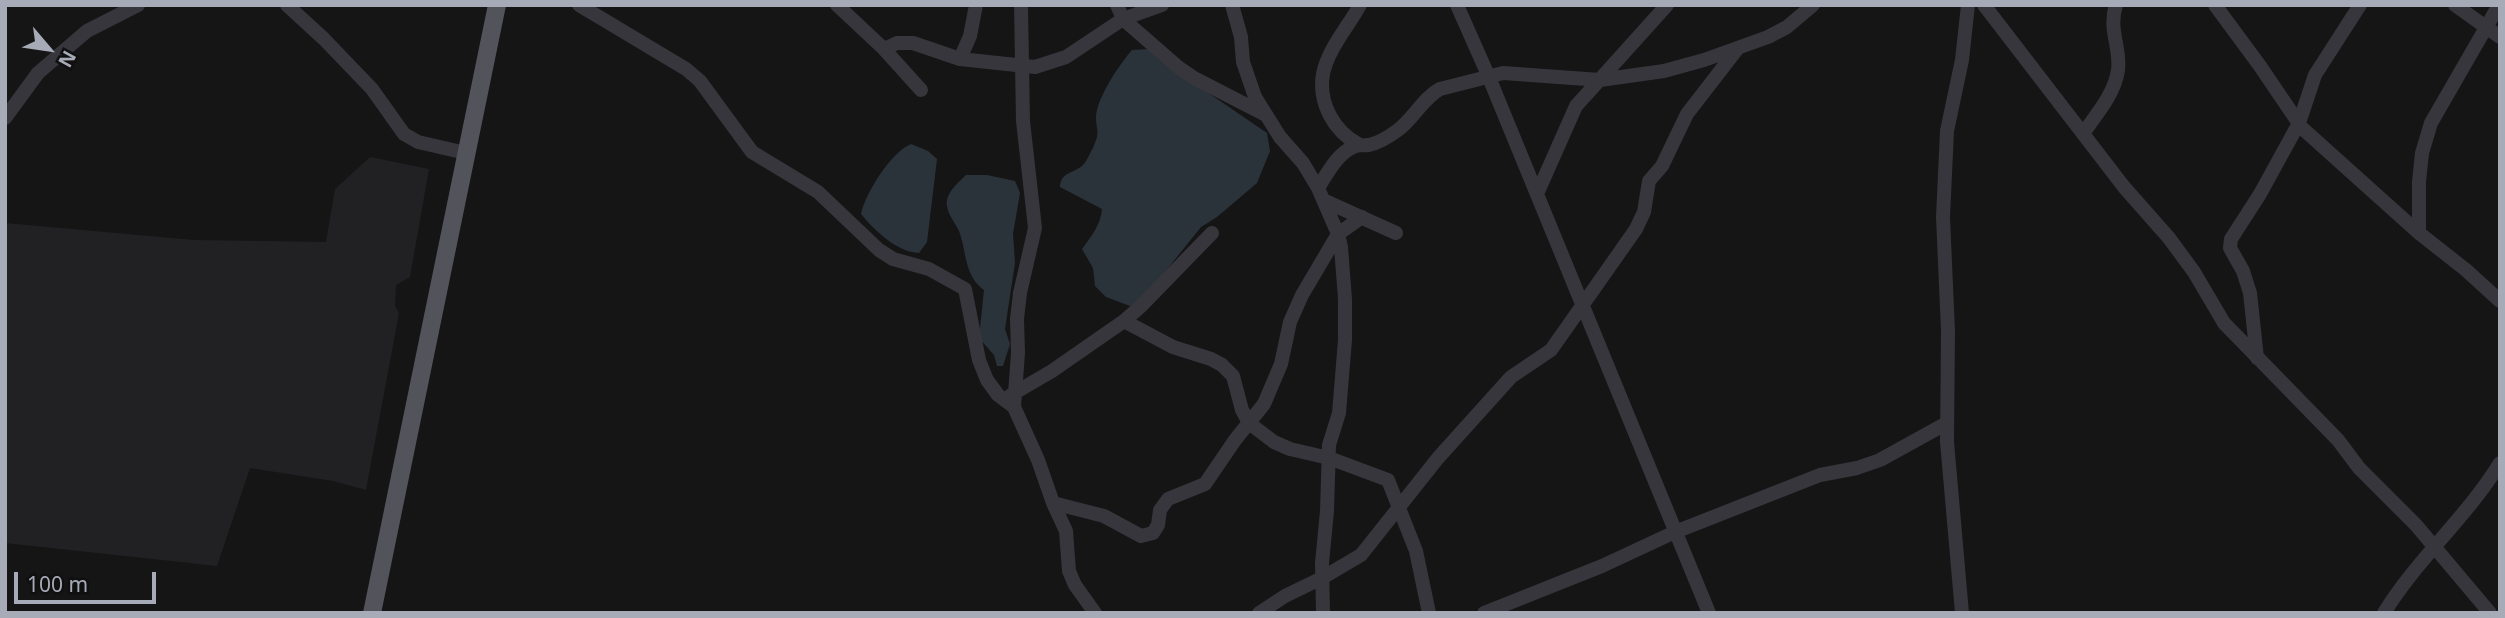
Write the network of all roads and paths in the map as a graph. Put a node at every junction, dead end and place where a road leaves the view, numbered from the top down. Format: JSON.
{"nodes":[{"id":1,"x":138,"y":5,"type":"edge"},
{"id":2,"x":287,"y":5,"type":"edge"},
{"id":3,"x":497,"y":5,"type":"edge"},
{"id":4,"x":579,"y":5,"type":"edge"},
{"id":5,"x":837,"y":5,"type":"edge"},
{"id":6,"x":976,"y":5,"type":"edge"},
{"id":7,"x":1021,"y":5,"type":"edge"},
{"id":8,"x":1162,"y":5,"type":"edge"},
{"id":9,"x":1232,"y":5,"type":"edge"},
{"id":10,"x":1360,"y":5,"type":"edge"},
{"id":11,"x":1667,"y":5,"type":"edge"},
{"id":12,"x":1813,"y":5,"type":"edge"},
{"id":13,"x":1968,"y":5,"type":"edge"},
{"id":14,"x":1984,"y":5,"type":"edge"},
{"id":15,"x":2116,"y":5,"type":"edge"},
{"id":16,"x":2215,"y":5,"type":"edge"},
{"id":17,"x":2360,"y":5,"type":"edge"},
{"id":18,"x":2455,"y":5,"type":"edge"},
{"id":19,"x":2499,"y":5,"type":"edge"},
{"id":20,"x":1456,"y":6,"type":"edge"},
{"id":21,"x":1120,"y":12,"type":"edge"},
{"id":22,"x":2487,"y":28,"type":"junction"},
{"id":23,"x":2500,"y":37,"type":"edge"},
{"id":24,"x":1738,"y":48,"type":"junction"},
{"id":25,"x":884,"y":49,"type":"junction"},
{"id":26,"x":960,"y":59,"type":"junction"},
{"id":27,"x":1022,"y":67,"type":"junction"},
{"id":28,"x":1488,"y":75,"type":"junction"},
{"id":29,"x":1600,"y":80,"type":"junction"},
{"id":30,"x":921,"y":90,"type":"dead end"},
{"id":31,"x":1265,"y":115,"type":"junction"},
{"id":32,"x":5,"y":118,"type":"edge"},
{"id":33,"x":2299,"y":123,"type":"junction"},
{"id":34,"x":2084,"y":132,"type":"junction"},
{"id":35,"x":1358,"y":144,"type":"junction"},
{"id":36,"x":466,"y":153,"type":"junction"},
{"id":37,"x":1321,"y":194,"type":"junction"},
{"id":38,"x":1537,"y":194,"type":"junction"},
{"id":39,"x":1362,"y":217,"type":"junction"},
{"id":40,"x":1212,"y":233,"type":"dead end"},
{"id":41,"x":1396,"y":233,"type":"dead end"},
{"id":42,"x":2419,"y":233,"type":"junction"},
{"id":43,"x":1338,"y":234,"type":"junction"},
{"id":44,"x":2500,"y":300,"type":"edge"},
{"id":45,"x":1582,"y":304,"type":"junction"},
{"id":46,"x":1124,"y":321,"type":"junction"},
{"id":47,"x":2257,"y":358,"type":"junction"},
{"id":48,"x":1011,"y":400,"type":"junction"},
{"id":49,"x":1249,"y":423,"type":"junction"},
{"id":50,"x":1947,"y":423,"type":"junction"},
{"id":51,"x":1329,"y":458,"type":"junction"},
{"id":52,"x":2500,"y":463,"type":"edge"},
{"id":53,"x":1053,"y":503,"type":"junction"},
{"id":54,"x":1400,"y":506,"type":"junction"},
{"id":55,"x":1675,"y":532,"type":"junction"},
{"id":56,"x":2434,"y":546,"type":"junction"},
{"id":57,"x":1322,"y":578,"type":"junction"},
{"id":58,"x":372,"y":613,"type":"edge"},
{"id":59,"x":1095,"y":613,"type":"edge"},
{"id":60,"x":1258,"y":613,"type":"edge"},
{"id":61,"x":1323,"y":613,"type":"edge"},
{"id":62,"x":1429,"y":613,"type":"edge"},
{"id":63,"x":1484,"y":613,"type":"edge"},
{"id":64,"x":1709,"y":613,"type":"edge"},
{"id":65,"x":1962,"y":613,"type":"edge"},
{"id":66,"x":2384,"y":613,"type":"edge"},
{"id":67,"x":2490,"y":613,"type":"edge"}],
"edges":[{"from":1,"to":32,"type":"street"},
{"from":2,"to":36,"type":"street"},
{"from":3,"to":36,"type":"main road"},
{"from":4,"to":48,"type":"street"},
{"from":5,"to":25,"type":"street"},
{"from":6,"to":26,"type":"street"},
{"from":7,"to":27,"type":"street"},
{"from":8,"to":21,"type":"street"},
{"from":9,"to":31,"type":"street"},
{"from":10,"to":35,"type":"street"},
{"from":11,"to":29,"type":"street"},
{"from":12,"to":24,"type":"street"},
{"from":13,"to":50,"type":"street"},
{"from":14,"to":34,"type":"street"},
{"from":15,"to":34,"type":"street"},
{"from":16,"to":33,"type":"street"},
{"from":17,"to":33,"type":"street"},
{"from":18,"to":22,"type":"street"},
{"from":19,"to":22,"type":"street"},
{"from":20,"to":28,"type":"street"},
{"from":21,"to":27,"type":"street"},
{"from":21,"to":31,"type":"street"},
{"from":22,"to":23,"type":"street"},
{"from":22,"to":42,"type":"street"},
{"from":24,"to":29,"type":"street"},
{"from":24,"to":45,"type":"street"},
{"from":25,"to":26,"type":"street"},
{"from":25,"to":30,"type":"street"},
{"from":26,"to":27,"type":"street"},
{"from":27,"to":48,"type":"street"},
{"from":28,"to":29,"type":"street"},
{"from":28,"to":35,"type":"street"},
{"from":28,"to":38,"type":"street"},
{"from":29,"to":38,"type":"street"},
{"from":31,"to":37,"type":"street"},
{"from":33,"to":42,"type":"street"},
{"from":33,"to":47,"type":"street"},
{"from":34,"to":47,"type":"street"},
{"from":35,"to":37,"type":"street"},
{"from":36,"to":58,"type":"main road"},
{"from":37,"to":39,"type":"street"},
{"from":37,"to":43,"type":"street"},
{"from":38,"to":45,"type":"street"},
{"from":39,"to":41,"type":"street"},
{"from":39,"to":43,"type":"street"},
{"from":40,"to":46,"type":"street"},
{"from":42,"to":44,"type":"street"},
{"from":43,"to":49,"type":"street"},
{"from":43,"to":51,"type":"street"},
{"from":45,"to":54,"type":"street"},
{"from":45,"to":55,"type":"street"},
{"from":46,"to":48,"type":"street"},
{"from":46,"to":49,"type":"street"},
{"from":47,"to":56,"type":"street"},
{"from":48,"to":53,"type":"street"},
{"from":49,"to":51,"type":"street"},
{"from":49,"to":53,"type":"street"},
{"from":50,"to":55,"type":"street"},
{"from":50,"to":65,"type":"street"},
{"from":51,"to":54,"type":"street"},
{"from":51,"to":57,"type":"street"},
{"from":52,"to":56,"type":"street"},
{"from":53,"to":59,"type":"street"},
{"from":54,"to":57,"type":"street"},
{"from":54,"to":62,"type":"street"},
{"from":55,"to":63,"type":"street"},
{"from":55,"to":64,"type":"street"},
{"from":56,"to":66,"type":"street"},
{"from":56,"to":67,"type":"street"},
{"from":57,"to":60,"type":"street"},
{"from":57,"to":61,"type":"street"}]}
